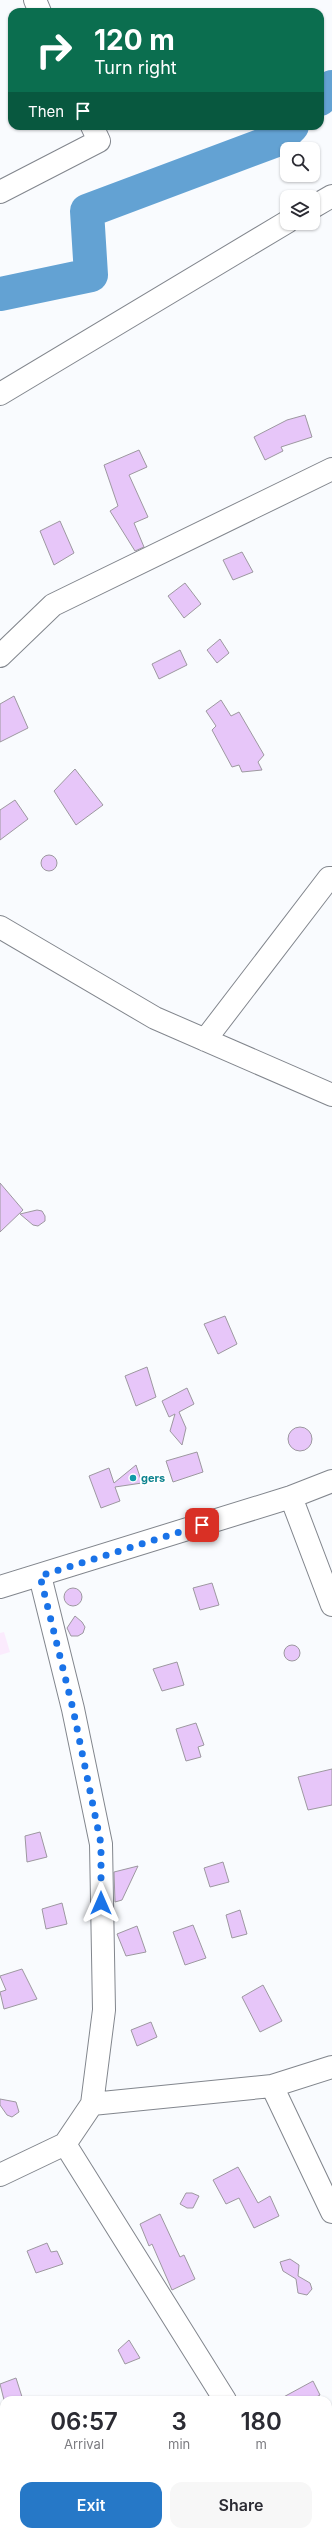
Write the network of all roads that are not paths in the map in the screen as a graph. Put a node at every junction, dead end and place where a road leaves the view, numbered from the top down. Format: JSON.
{"nodes":[{"id":1,"x":94,"y":130,"type":"edge"},
{"id":2,"x":0,"y":192,"type":"edge"},
{"id":3,"x":332,"y":196,"type":"edge"},
{"id":4,"x":320,"y":203,"type":"edge"},
{"id":5,"x":280,"y":226,"type":"edge"},
{"id":6,"x":0,"y":394,"type":"edge"},
{"id":7,"x":332,"y":469,"type":"edge"},
{"id":8,"x":0,"y":656,"type":"edge"},
{"id":9,"x":332,"y":878,"type":"edge"},
{"id":10,"x":0,"y":927,"type":"edge"},
{"id":11,"x":205,"y":1040,"type":"junction"},
{"id":12,"x":332,"y":1095,"type":"edge"},
{"id":13,"x":332,"y":1481,"type":"edge"},
{"id":14,"x":291,"y":1497,"type":"junction"},
{"id":15,"x":40,"y":1576,"type":"junction"},
{"id":16,"x":0,"y":1587,"type":"edge"},
{"id":17,"x":332,"y":1604,"type":"edge"},
{"id":18,"x":332,"y":2067,"type":"edge"},
{"id":19,"x":272,"y":2086,"type":"junction"},
{"id":20,"x":92,"y":2104,"type":"junction"},
{"id":21,"x":65,"y":2144,"type":"junction"},
{"id":22,"x":0,"y":2175,"type":"edge"},
{"id":23,"x":332,"y":2212,"type":"edge"},
{"id":24,"x":222,"y":2396,"type":"edge"}],
"edges":[{"from":1,"to":2,"type":"street"},
{"from":3,"to":4,"type":"street"},
{"from":5,"to":6,"type":"street"},
{"from":7,"to":8,"type":"street"},
{"from":9,"to":11,"type":"street"},
{"from":10,"to":11,"type":"street"},
{"from":11,"to":12,"type":"street"},
{"from":13,"to":14,"type":"street"},
{"from":14,"to":15,"type":"street"},
{"from":14,"to":17,"type":"street"},
{"from":15,"to":16,"type":"street"},
{"from":15,"to":20,"type":"street"},
{"from":18,"to":19,"type":"street"},
{"from":19,"to":20,"type":"street"},
{"from":19,"to":23,"type":"street"},
{"from":20,"to":21,"type":"street"},
{"from":21,"to":22,"type":"street"},
{"from":21,"to":24,"type":"street"}]}
